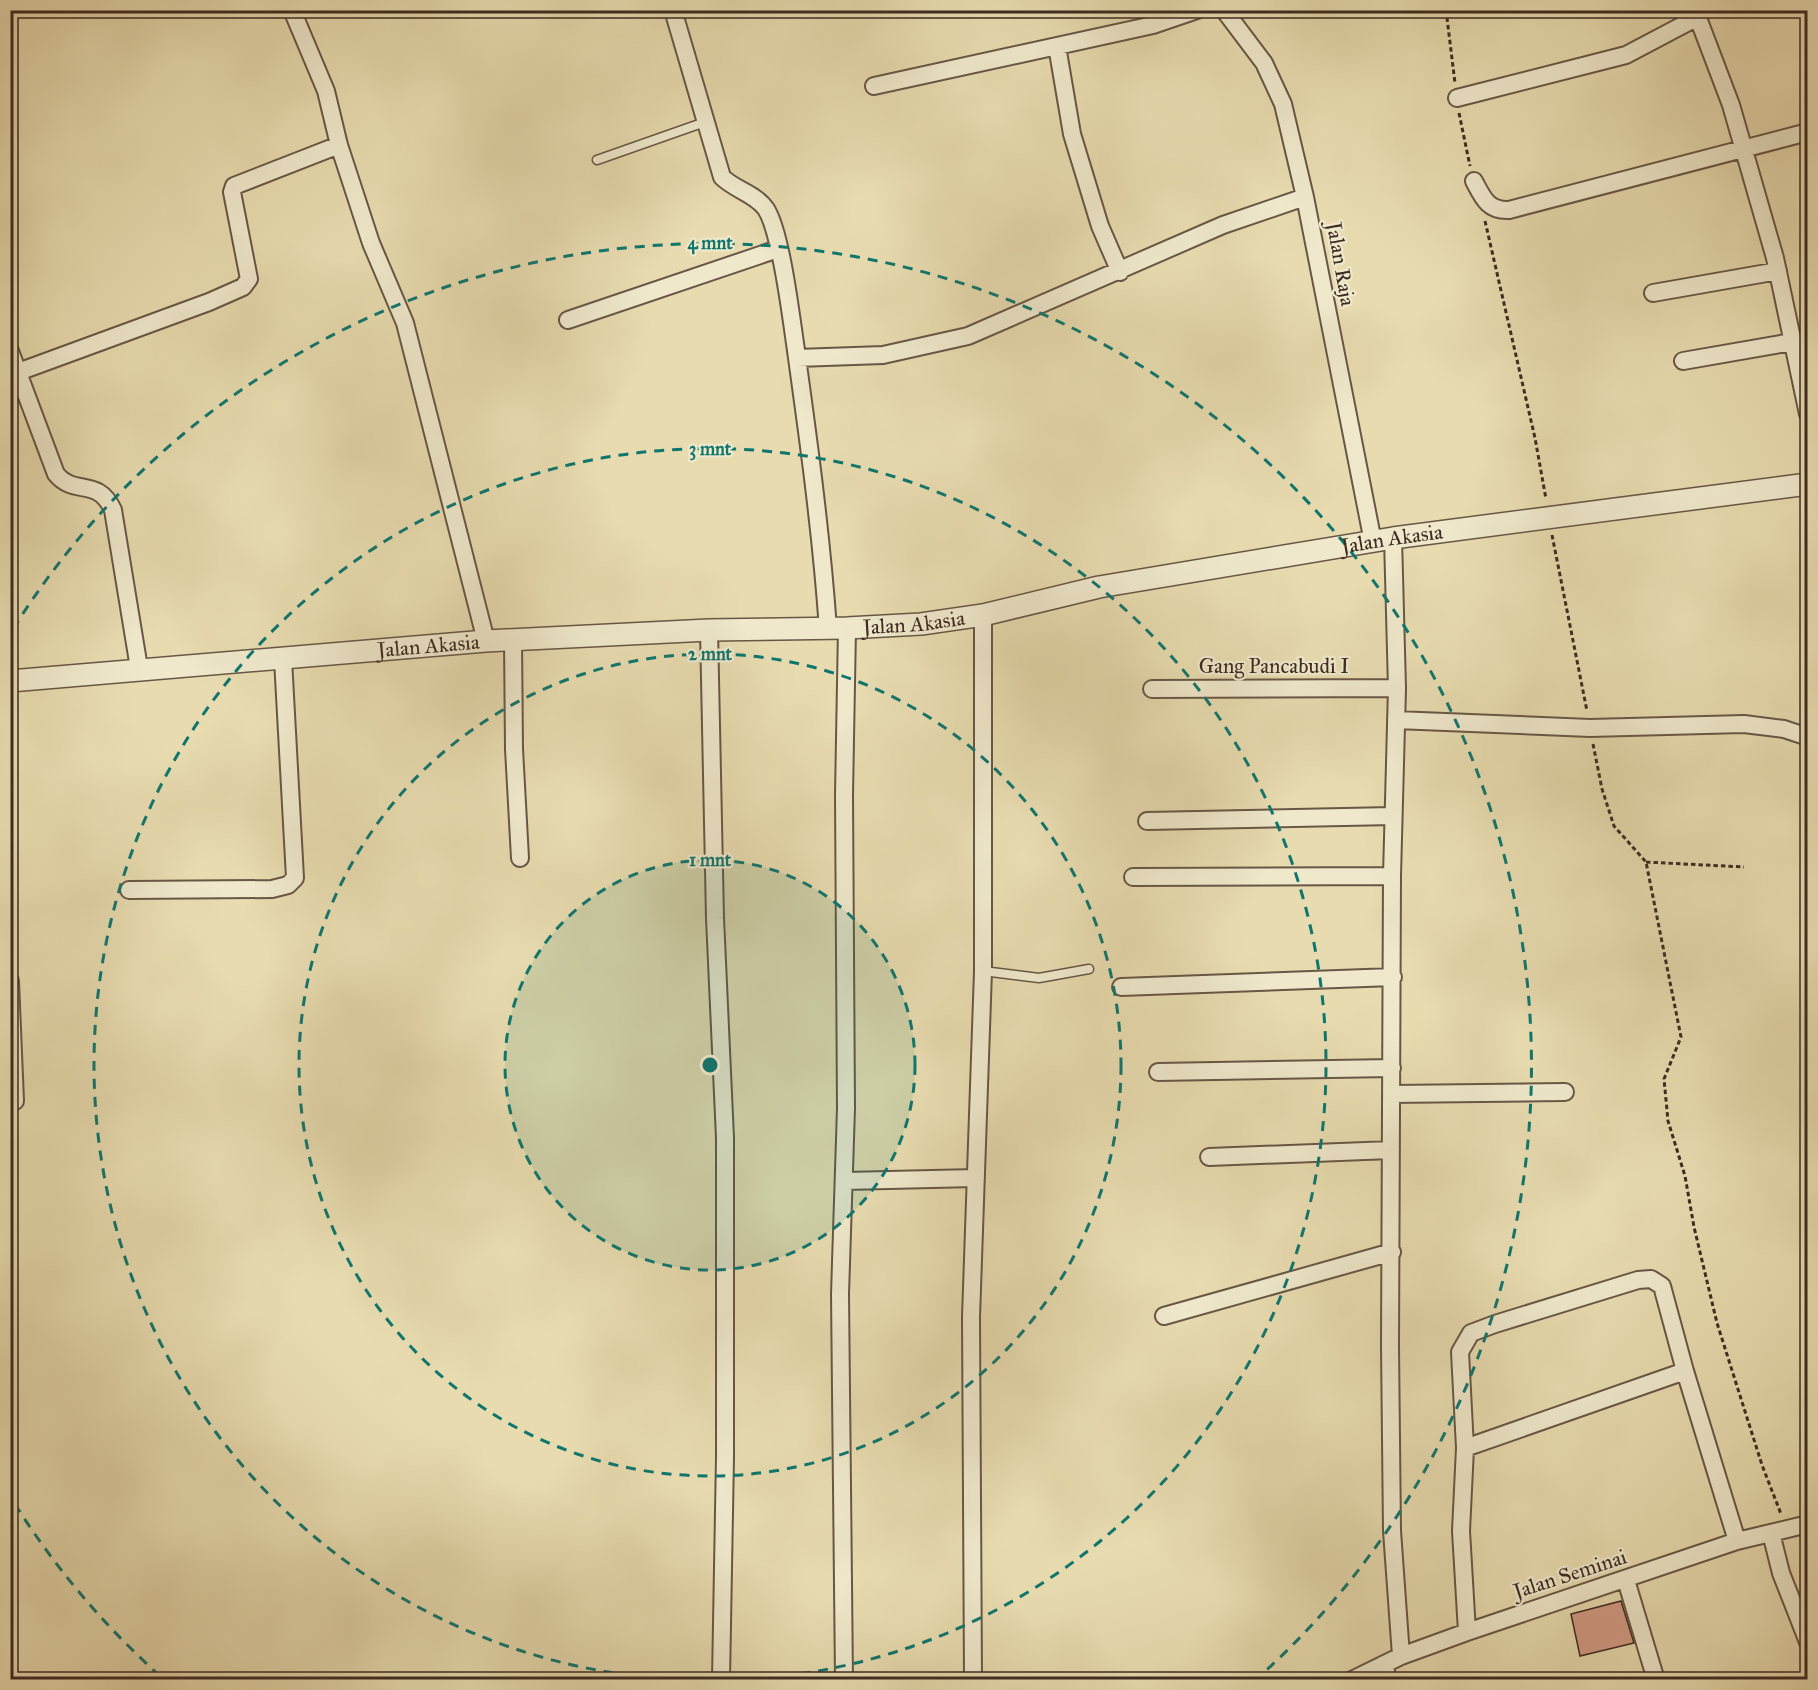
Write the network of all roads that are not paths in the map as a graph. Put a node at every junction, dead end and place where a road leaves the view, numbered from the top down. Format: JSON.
{"nodes":[{"id":1,"x":292,"y":10,"type":"edge"},
{"id":2,"x":673,"y":10,"type":"edge"},
{"id":3,"x":1197,"y":10,"type":"edge"},
{"id":4,"x":1224,"y":10,"type":"edge"},
{"id":5,"x":1696,"y":14,"type":"edge"},
{"id":6,"x":1058,"y":46,"type":"junction"},
{"id":7,"x":874,"y":86,"type":"dead end"},
{"id":8,"x":1457,"y":98,"type":"road end"},
{"id":9,"x":705,"y":122,"type":"junction"},
{"id":10,"x":1808,"y":132,"type":"edge"},
{"id":11,"x":339,"y":145,"type":"junction"},
{"id":12,"x":1744,"y":149,"type":"junction"},
{"id":13,"x":597,"y":160,"type":"dead end"},
{"id":14,"x":1474,"y":181,"type":"road end"},
{"id":15,"x":1305,"y":197,"type":"junction"},
{"id":16,"x":778,"y":249,"type":"junction"},
{"id":17,"x":1778,"y":271,"type":"junction"},
{"id":18,"x":1120,"y":272,"type":"junction"},
{"id":19,"x":1653,"y":293,"type":"dead end"},
{"id":20,"x":568,"y":320,"type":"dead end"},
{"id":21,"x":1792,"y":342,"type":"junction"},
{"id":22,"x":10,"y":351,"type":"edge"},
{"id":23,"x":797,"y":357,"type":"junction"},
{"id":24,"x":1683,"y":361,"type":"dead end"},
{"id":25,"x":15,"y":373,"type":"edge"},
{"id":26,"x":1808,"y":414,"type":"edge"},
{"id":27,"x":1808,"y":484,"type":"edge"},
{"id":28,"x":1393,"y":538,"type":"junction"},
{"id":29,"x":1372,"y":543,"type":"junction"},
{"id":30,"x":983,"y":615,"type":"junction"},
{"id":31,"x":838,"y":629,"type":"junction"},
{"id":32,"x":709,"y":630,"type":"junction"},
{"id":33,"x":513,"y":640,"type":"junction"},
{"id":34,"x":486,"y":641,"type":"junction"},
{"id":35,"x":284,"y":659,"type":"junction"},
{"id":36,"x":139,"y":668,"type":"junction"},
{"id":37,"x":10,"y":681,"type":"edge"},
{"id":38,"x":1397,"y":688,"type":"junction"},
{"id":39,"x":1152,"y":689,"type":"dead end"},
{"id":40,"x":1396,"y":720,"type":"junction"},
{"id":41,"x":1808,"y":737,"type":"edge"},
{"id":42,"x":1393,"y":816,"type":"junction"},
{"id":43,"x":1147,"y":821,"type":"dead end"},
{"id":44,"x":520,"y":858,"type":"dead end"},
{"id":45,"x":1392,"y":876,"type":"junction"},
{"id":46,"x":1133,"y":877,"type":"dead end"},
{"id":47,"x":129,"y":890,"type":"dead end"},
{"id":48,"x":1089,"y":969,"type":"dead end"},
{"id":49,"x":983,"y":971,"type":"junction"},
{"id":50,"x":1393,"y":977,"type":"junction"},
{"id":51,"x":10,"y":981,"type":"edge"},
{"id":52,"x":1121,"y":987,"type":"dead end"},
{"id":53,"x":1392,"y":1068,"type":"junction"},
{"id":54,"x":1158,"y":1072,"type":"dead end"},
{"id":55,"x":1565,"y":1092,"type":"dead end"},
{"id":56,"x":1391,"y":1094,"type":"junction"},
{"id":57,"x":15,"y":1101,"type":"dead end"},
{"id":58,"x":1391,"y":1150,"type":"junction"},
{"id":59,"x":1209,"y":1156,"type":"dead end"},
{"id":60,"x":976,"y":1178,"type":"junction"},
{"id":61,"x":845,"y":1181,"type":"junction"},
{"id":62,"x":1392,"y":1252,"type":"junction"},
{"id":63,"x":1164,"y":1316,"type":"dead end"},
{"id":64,"x":1685,"y":1371,"type":"junction"},
{"id":65,"x":1465,"y":1448,"type":"junction"},
{"id":66,"x":1808,"y":1524,"type":"edge"},
{"id":67,"x":1779,"y":1532,"type":"junction"},
{"id":68,"x":1737,"y":1541,"type":"junction"},
{"id":69,"x":1626,"y":1580,"type":"junction"},
{"id":70,"x":1467,"y":1632,"type":"junction"},
{"id":71,"x":1808,"y":1642,"type":"edge"},
{"id":72,"x":1401,"y":1656,"type":"junction"},
{"id":73,"x":1386,"y":1672,"type":"edge"},
{"id":74,"x":721,"y":1680,"type":"edge"},
{"id":75,"x":844,"y":1680,"type":"edge"},
{"id":76,"x":973,"y":1680,"type":"edge"},
{"id":77,"x":1352,"y":1680,"type":"edge"},
{"id":78,"x":1656,"y":1680,"type":"edge"}],
"edges":[{"from":1,"to":11,"type":"street"},
{"from":2,"to":9,"type":"street"},
{"from":3,"to":6,"type":"street"},
{"from":4,"to":15,"type":"street","name":"Jalan Raja"},
{"from":5,"to":8,"type":"street"},
{"from":5,"to":12,"type":"street"},
{"from":6,"to":7,"type":"street"},
{"from":6,"to":18,"type":"street"},
{"from":9,"to":13,"type":"lane"},
{"from":9,"to":16,"type":"street"},
{"from":10,"to":12,"type":"street"},
{"from":11,"to":25,"type":"street"},
{"from":11,"to":34,"type":"street"},
{"from":12,"to":14,"type":"street"},
{"from":12,"to":17,"type":"street"},
{"from":15,"to":18,"type":"street"},
{"from":15,"to":29,"type":"street","name":"Jalan Raja"},
{"from":16,"to":20,"type":"street"},
{"from":16,"to":23,"type":"street"},
{"from":17,"to":19,"type":"street"},
{"from":17,"to":21,"type":"street"},
{"from":18,"to":23,"type":"street"},
{"from":21,"to":24,"type":"street"},
{"from":21,"to":26,"type":"street"},
{"from":22,"to":25,"type":"street"},
{"from":23,"to":31,"type":"street"},
{"from":25,"to":36,"type":"street"},
{"from":27,"to":28,"type":"street","name":"Jalan Akasia"},
{"from":28,"to":29,"type":"street","name":"Jalan Akasia"},
{"from":28,"to":38,"type":"street"},
{"from":29,"to":30,"type":"street","name":"Jalan Akasia"},
{"from":30,"to":31,"type":"street","name":"Jalan Akasia"},
{"from":30,"to":49,"type":"street"},
{"from":31,"to":32,"type":"street","name":"Jalan Akasia"},
{"from":31,"to":61,"type":"street"},
{"from":32,"to":33,"type":"street","name":"Jalan Akasia"},
{"from":32,"to":74,"type":"street"},
{"from":33,"to":34,"type":"street","name":"Jalan Akasia"},
{"from":33,"to":44,"type":"street"},
{"from":34,"to":35,"type":"street","name":"Jalan Akasia"},
{"from":35,"to":36,"type":"street","name":"Jalan Akasia"},
{"from":35,"to":47,"type":"street"},
{"from":36,"to":37,"type":"street","name":"Jalan Akasia"},
{"from":38,"to":39,"type":"street","name":"Gang Pancabudi I"},
{"from":38,"to":40,"type":"street"},
{"from":40,"to":41,"type":"street"},
{"from":40,"to":42,"type":"street"},
{"from":42,"to":43,"type":"street"},
{"from":42,"to":45,"type":"street"},
{"from":45,"to":46,"type":"street"},
{"from":45,"to":50,"type":"street"},
{"from":48,"to":49,"type":"lane"},
{"from":49,"to":60,"type":"street"},
{"from":50,"to":52,"type":"street"},
{"from":50,"to":53,"type":"street"},
{"from":51,"to":57,"type":"street"},
{"from":53,"to":54,"type":"street"},
{"from":53,"to":56,"type":"street"},
{"from":55,"to":56,"type":"street"},
{"from":56,"to":58,"type":"street"},
{"from":58,"to":59,"type":"street"},
{"from":58,"to":62,"type":"street"},
{"from":60,"to":61,"type":"street"},
{"from":60,"to":76,"type":"street"},
{"from":61,"to":75,"type":"street"},
{"from":62,"to":63,"type":"street"},
{"from":62,"to":72,"type":"street"},
{"from":64,"to":65,"type":"street"},
{"from":64,"to":65,"type":"street"},
{"from":64,"to":68,"type":"street"},
{"from":65,"to":70,"type":"street"},
{"from":66,"to":67,"type":"street","name":"Jalan Seminai"},
{"from":67,"to":68,"type":"street","name":"Jalan Seminai"},
{"from":67,"to":71,"type":"street"},
{"from":68,"to":69,"type":"street","name":"Jalan Seminai"},
{"from":69,"to":70,"type":"street","name":"Jalan Seminai"},
{"from":69,"to":78,"type":"street"},
{"from":70,"to":72,"type":"street","name":"Jalan Seminai"},
{"from":72,"to":73,"type":"street","name":"Jalan Seminai"},
{"from":73,"to":77,"type":"street","name":"Jalan Seminai"}]}
